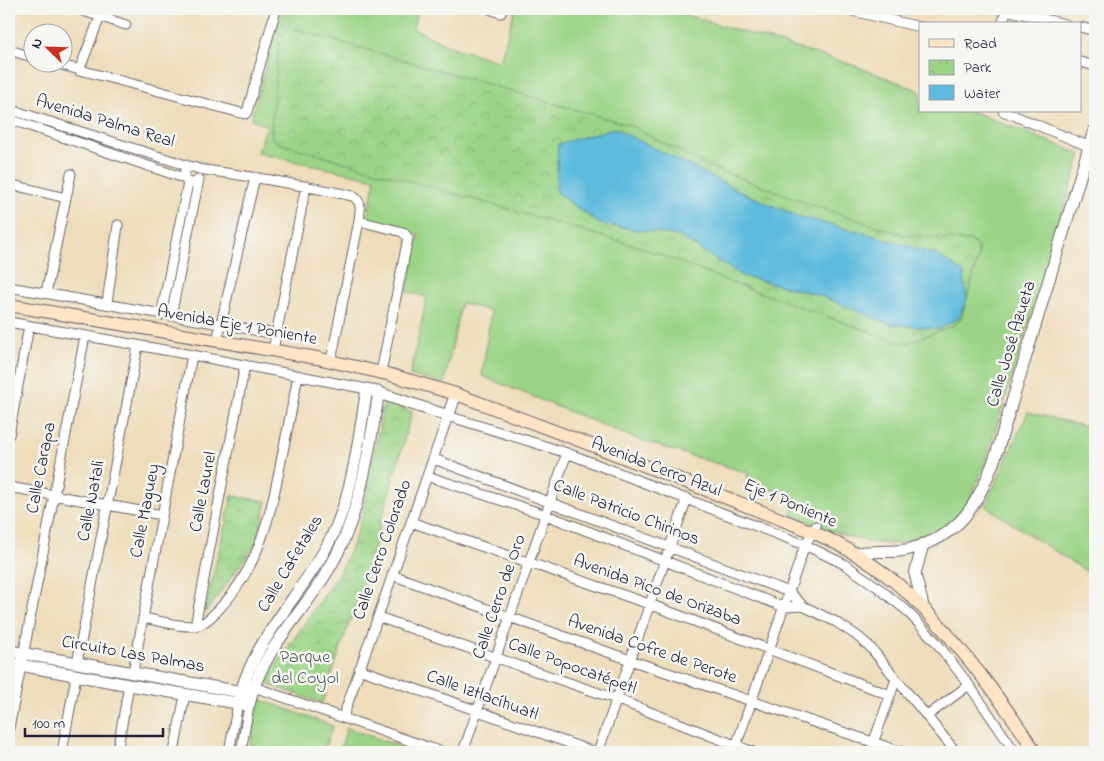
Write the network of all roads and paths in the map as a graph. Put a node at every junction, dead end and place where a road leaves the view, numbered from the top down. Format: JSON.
{"nodes":[{"id":1,"x":77,"y":9,"type":"edge"},
{"id":2,"x":276,"y":9,"type":"edge"},
{"id":3,"x":490,"y":9,"type":"edge"},
{"id":4,"x":844,"y":9,"type":"edge"},
{"id":5,"x":1007,"y":9,"type":"edge"},
{"id":6,"x":101,"y":12,"type":"edge"},
{"id":7,"x":877,"y":12,"type":"edge"},
{"id":8,"x":501,"y":13,"type":"dead end"},
{"id":9,"x":1003,"y":22,"type":"edge"},
{"id":10,"x":1057,"y":22,"type":"edge"},
{"id":11,"x":126,"y":25,"type":"dead end"},
{"id":12,"x":919,"y":27,"type":"edge"},
{"id":13,"x":1082,"y":28,"type":"edge"},
{"id":14,"x":1095,"y":31,"type":"edge"},
{"id":15,"x":9,"y":50,"type":"edge"},
{"id":16,"x":22,"y":54,"type":"edge"},
{"id":17,"x":1082,"y":63,"type":"edge"},
{"id":18,"x":1095,"y":66,"type":"edge"},
{"id":19,"x":72,"y":69,"type":"edge"},
{"id":20,"x":79,"y":71,"type":"junction"},
{"id":21,"x":9,"y":109,"type":"edge"},
{"id":22,"x":1005,"y":112,"type":"edge"},
{"id":23,"x":9,"y":119,"type":"edge"},
{"id":24,"x":1095,"y":127,"type":"edge"},
{"id":25,"x":51,"y":128,"type":"junction"},
{"id":26,"x":1092,"y":148,"type":"edge"},
{"id":27,"x":195,"y":168,"type":"junction"},
{"id":28,"x":71,"y":174,"type":"dead end"},
{"id":29,"x":255,"y":177,"type":"junction"},
{"id":30,"x":190,"y":181,"type":"junction"},
{"id":31,"x":9,"y":184,"type":"edge"},
{"id":32,"x":306,"y":186,"type":"junction"},
{"id":33,"x":66,"y":198,"type":"junction"},
{"id":34,"x":359,"y":221,"type":"junction"},
{"id":35,"x":118,"y":225,"type":"dead end"},
{"id":36,"x":9,"y":287,"type":"edge"},
{"id":37,"x":46,"y":294,"type":"junction"},
{"id":38,"x":107,"y":303,"type":"junction"},
{"id":39,"x":9,"y":305,"type":"edge"},
{"id":40,"x":161,"y":315,"type":"junction"},
{"id":41,"x":171,"y":316,"type":"junction"},
{"id":42,"x":196,"y":321,"type":"junction"},
{"id":43,"x":9,"y":322,"type":"edge"},
{"id":44,"x":222,"y":323,"type":"junction"},
{"id":45,"x":29,"y":326,"type":"junction"},
{"id":46,"x":276,"y":334,"type":"junction"},
{"id":47,"x":85,"y":336,"type":"junction"},
{"id":48,"x":194,"y":336,"type":"junction"},
{"id":49,"x":217,"y":341,"type":"junction"},
{"id":50,"x":138,"y":346,"type":"junction"},
{"id":51,"x":273,"y":350,"type":"junction"},
{"id":52,"x":192,"y":355,"type":"junction"},
{"id":53,"x":331,"y":361,"type":"junction"},
{"id":54,"x":245,"y":365,"type":"junction"},
{"id":55,"x":381,"y":372,"type":"junction"},
{"id":56,"x":298,"y":375,"type":"junction"},
{"id":57,"x":367,"y":389,"type":"junction"},
{"id":58,"x":379,"y":392,"type":"junction"},
{"id":59,"x":456,"y":394,"type":"junction"},
{"id":60,"x":448,"y":416,"type":"junction"},
{"id":61,"x":9,"y":435,"type":"edge"},
{"id":62,"x":567,"y":453,"type":"junction"},
{"id":63,"x":434,"y":459,"type":"junction"},
{"id":64,"x":427,"y":476,"type":"junction"},
{"id":65,"x":9,"y":487,"type":"edge"},
{"id":66,"x":53,"y":495,"type":"junction"},
{"id":67,"x":687,"y":498,"type":"junction"},
{"id":68,"x":550,"y":502,"type":"junction"},
{"id":69,"x":108,"y":506,"type":"junction"},
{"id":70,"x":162,"y":515,"type":"junction"},
{"id":71,"x":546,"y":515,"type":"junction"},
{"id":72,"x":411,"y":522,"type":"junction"},
{"id":73,"x":606,"y":523,"type":"junction"},
{"id":74,"x":815,"y":529,"type":"junction"},
{"id":75,"x":602,"y":536,"type":"junction"},
{"id":76,"x":923,"y":544,"type":"junction"},
{"id":77,"x":806,"y":545,"type":"junction"},
{"id":78,"x":670,"y":547,"type":"junction"},
{"id":79,"x":856,"y":553,"type":"junction"},
{"id":80,"x":665,"y":560,"type":"junction"},
{"id":81,"x":529,"y":563,"type":"junction"},
{"id":82,"x":392,"y":575,"type":"junction"},
{"id":83,"x":789,"y":592,"type":"junction"},
{"id":84,"x":650,"y":604,"type":"junction"},
{"id":85,"x":803,"y":606,"type":"junction"},
{"id":86,"x":923,"y":606,"type":"junction"},
{"id":87,"x":784,"y":607,"type":"junction"},
{"id":88,"x":378,"y":617,"type":"junction"},
{"id":89,"x":510,"y":617,"type":"junction"},
{"id":90,"x":143,"y":618,"type":"junction"},
{"id":91,"x":195,"y":626,"type":"junction"},
{"id":92,"x":769,"y":650,"type":"junction"},
{"id":93,"x":9,"y":651,"type":"edge"},
{"id":94,"x":23,"y":653,"type":"junction"},
{"id":95,"x":496,"y":657,"type":"junction"},
{"id":96,"x":630,"y":660,"type":"junction"},
{"id":97,"x":77,"y":663,"type":"junction"},
{"id":98,"x":15,"y":664,"type":"edge"},
{"id":99,"x":359,"y":668,"type":"junction"},
{"id":100,"x":132,"y":672,"type":"junction"},
{"id":101,"x":76,"y":676,"type":"junction"},
{"id":102,"x":896,"y":679,"type":"junction"},
{"id":103,"x":969,"y":685,"type":"junction"},
{"id":104,"x":129,"y":686,"type":"junction"},
{"id":105,"x":246,"y":694,"type":"junction"},
{"id":106,"x":185,"y":695,"type":"junction"},
{"id":107,"x":890,"y":695,"type":"junction"},
{"id":108,"x":616,"y":700,"type":"junction"},
{"id":109,"x":751,"y":701,"type":"junction"},
{"id":110,"x":477,"y":712,"type":"junction"},
{"id":111,"x":927,"y":716,"type":"junction"},
{"id":112,"x":343,"y":717,"type":"junction"},
{"id":113,"x":9,"y":727,"type":"edge"},
{"id":114,"x":873,"y":743,"type":"junction"},
{"id":115,"x":735,"y":749,"type":"edge"},
{"id":116,"x":62,"y":752,"type":"edge"},
{"id":117,"x":117,"y":752,"type":"edge"},
{"id":118,"x":174,"y":752,"type":"edge"},
{"id":119,"x":229,"y":752,"type":"edge"},
{"id":120,"x":241,"y":752,"type":"edge"},
{"id":121,"x":442,"y":752,"type":"edge"},
{"id":122,"x":463,"y":752,"type":"edge"},
{"id":123,"x":594,"y":752,"type":"edge"},
{"id":124,"x":598,"y":752,"type":"edge"},
{"id":125,"x":753,"y":752,"type":"edge"},
{"id":126,"x":870,"y":752,"type":"edge"},
{"id":127,"x":902,"y":752,"type":"edge"},
{"id":128,"x":956,"y":752,"type":"edge"},
{"id":129,"x":1015,"y":752,"type":"edge"},
{"id":130,"x":1035,"y":752,"type":"edge"}],
"edges":[{"from":1,"to":6,"type":"street"},
{"from":2,"to":20,"type":"street"},
{"from":3,"to":8,"type":"street"},
{"from":4,"to":7,"type":"street"},
{"from":5,"to":9,"type":"street"},
{"from":5,"to":10,"type":"street"},
{"from":6,"to":11,"type":"street"},
{"from":6,"to":20,"type":"street"},
{"from":7,"to":12,"type":"street"},
{"from":13,"to":14,"type":"street"},
{"from":15,"to":16,"type":"street"},
{"from":17,"to":18,"type":"street"},
{"from":19,"to":20,"type":"street"},
{"from":21,"to":25,"type":"street","name":"Avenida Palma Real"},
{"from":22,"to":26,"type":"street"},
{"from":23,"to":25,"type":"street"},
{"from":24,"to":26,"type":"street","name":"Calle José Azueta"},
{"from":25,"to":27,"type":"street","name":"Avenida Palma Real"},
{"from":25,"to":30,"type":"street"},
{"from":26,"to":76,"type":"street","name":"Calle José Azueta"},
{"from":27,"to":29,"type":"street","name":"Avenida Palma Real"},
{"from":27,"to":30,"type":"street"},
{"from":27,"to":30,"type":"street"},
{"from":28,"to":33,"type":"street"},
{"from":29,"to":32,"type":"street","name":"Avenida Palma Real"},
{"from":29,"to":44,"type":"street"},
{"from":30,"to":40,"type":"street"},
{"from":30,"to":41,"type":"street"},
{"from":31,"to":33,"type":"street"},
{"from":32,"to":34,"type":"street","name":"Avenida Palma Real"},
{"from":32,"to":46,"type":"street"},
{"from":33,"to":37,"type":"street"},
{"from":34,"to":53,"type":"street"},
{"from":34,"to":55,"type":"street"},
{"from":35,"to":38,"type":"street"},
{"from":36,"to":37,"type":"street","name":"Avenida Eje 1 Poniente"},
{"from":37,"to":38,"type":"street","name":"Avenida Eje 1 Poniente"},
{"from":38,"to":40,"type":"street","name":"Avenida Eje 1 Poniente"},
{"from":39,"to":48,"type":"main road","name":"Avenida Eje 1 Poniente"},
{"from":40,"to":41,"type":"street","name":"Avenida Eje 1 Poniente"},
{"from":41,"to":42,"type":"street","name":"Avenida Eje 1 Poniente"},
{"from":42,"to":44,"type":"street","name":"Avenida Eje 1 Poniente"},
{"from":42,"to":48,"type":"street"},
{"from":43,"to":45,"type":"street","name":"Avenida Eje 1 Poniente"},
{"from":44,"to":46,"type":"street","name":"Avenida Eje 1 Poniente"},
{"from":44,"to":49,"type":"street"},
{"from":45,"to":47,"type":"street","name":"Avenida Eje 1 Poniente"},
{"from":45,"to":61,"type":"street"},
{"from":46,"to":51,"type":"street"},
{"from":47,"to":50,"type":"street","name":"Avenida Eje 1 Poniente"},
{"from":47,"to":66,"type":"street","name":"Calle Carapa"},
{"from":48,"to":49,"type":"main road","name":"Avenida Eje 1 Poniente"},
{"from":49,"to":51,"type":"main road","name":"Avenida Eje 1 Poniente"},
{"from":50,"to":52,"type":"street","name":"Avenida Eje 1 Poniente"},
{"from":50,"to":69,"type":"street","name":"Calle Natali"},
{"from":51,"to":53,"type":"main road","name":"Avenida Eje 1 Poniente"},
{"from":52,"to":54,"type":"street","name":"Avenida Eje 1 Poniente"},
{"from":52,"to":70,"type":"street","name":"Calle Maguey"},
{"from":53,"to":55,"type":"main road","name":"Avenida Eje 1 Poniente"},
{"from":54,"to":56,"type":"street","name":"Avenida Eje 1 Poniente"},
{"from":54,"to":91,"type":"street","name":"Calle Laurel"},
{"from":55,"to":59,"type":"main road","name":"Avenida Eje 1 Poniente"},
{"from":56,"to":57,"type":"street","name":"Avenida Eje 1 Poniente"},
{"from":56,"to":91,"type":"street","name":"Calle Cafetales"},
{"from":57,"to":58,"type":"street","name":"Avenida Eje 1 Poniente"},
{"from":57,"to":105,"type":"street","name":"Calle Cafetales"},
{"from":58,"to":60,"type":"street","name":"Avenida Cerro Azul"},
{"from":58,"to":105,"type":"street","name":"Calle Cafetales"},
{"from":59,"to":60,"type":"street","name":"Calle Cerro Colorado"},
{"from":59,"to":74,"type":"main road","name":"Eje 1 Poniente"},
{"from":60,"to":62,"type":"street","name":"Avenida Cerro Azul"},
{"from":60,"to":63,"type":"street","name":"Calle Cerro Colorado"},
{"from":62,"to":67,"type":"street","name":"Avenida Cerro Azul"},
{"from":62,"to":68,"type":"street","name":"Calle Cerro de Oro"},
{"from":63,"to":64,"type":"street","name":"Calle Cerro Colorado"},
{"from":63,"to":68,"type":"street","name":"Calle Patricio Chirinos"},
{"from":64,"to":71,"type":"street","name":"Calle Patricio Chirinos"},
{"from":64,"to":72,"type":"street","name":"Calle Cerro Colorado"},
{"from":65,"to":66,"type":"street"},
{"from":66,"to":69,"type":"street"},
{"from":66,"to":94,"type":"street","name":"Calle Carapa"},
{"from":67,"to":77,"type":"street","name":"Avenida Cerro Azul"},
{"from":67,"to":78,"type":"street"},
{"from":68,"to":71,"type":"street","name":"Calle Cerro de Oro"},
{"from":68,"to":73,"type":"street","name":"Calle Patricio Chirinos"},
{"from":69,"to":70,"type":"street"},
{"from":69,"to":97,"type":"street","name":"Calle Natali"},
{"from":70,"to":90,"type":"street","name":"Calle Maguey"},
{"from":71,"to":75,"type":"street","name":"Calle Patricio Chirinos"},
{"from":71,"to":81,"type":"street","name":"Calle Cerro de Oro"},
{"from":72,"to":81,"type":"street","name":"Avenida Pico de Orizaba"},
{"from":72,"to":82,"type":"street","name":"Calle Cerro Colorado"},
{"from":73,"to":75,"type":"street"},
{"from":73,"to":78,"type":"street","name":"Calle Patricio Chirinos"},
{"from":74,"to":77,"type":"street"},
{"from":74,"to":79,"type":"main road","name":"Eje 1 Poniente"},
{"from":75,"to":80,"type":"street","name":"Calle Patricio Chirinos"},
{"from":76,"to":79,"type":"street","name":"Calle José Azueta"},
{"from":76,"to":86,"type":"street"},
{"from":77,"to":83,"type":"street"},
{"from":77,"to":103,"type":"street","name":"Avenida Cerro Azul"},
{"from":78,"to":80,"type":"street"},
{"from":78,"to":83,"type":"street","name":"Calle Patricio Chirinos"},
{"from":79,"to":86,"type":"main road","name":"Eje 1 Poniente"},
{"from":80,"to":84,"type":"street"},
{"from":80,"to":87,"type":"street","name":"Calle Patricio Chirinos"},
{"from":81,"to":84,"type":"street","name":"Avenida Pico de Orizaba"},
{"from":81,"to":89,"type":"street","name":"Calle Cerro de Oro"},
{"from":82,"to":88,"type":"street","name":"Calle Cerro Colorado"},
{"from":82,"to":89,"type":"street","name":"Avenida Cofre de Perote"},
{"from":83,"to":85,"type":"street","name":"Calle Patricio Chirinos"},
{"from":83,"to":87,"type":"street"},
{"from":84,"to":92,"type":"street","name":"Avenida Pico de Orizaba"},
{"from":84,"to":96,"type":"street"},
{"from":85,"to":87,"type":"street","name":"Calle Patricio Chirinos"},
{"from":85,"to":102,"type":"street","name":"Calle Patricio Chirinos"},
{"from":86,"to":130,"type":"main road","name":"Eje 1 Poniente"},
{"from":87,"to":92,"type":"street"},
{"from":88,"to":95,"type":"street","name":"Calle Popocatépetl"},
{"from":88,"to":99,"type":"street","name":"Calle Cerro Colorado"},
{"from":89,"to":95,"type":"street","name":"Calle Cerro de Oro"},
{"from":89,"to":96,"type":"street","name":"Avenida Cofre de Perote"},
{"from":90,"to":91,"type":"street"},
{"from":90,"to":100,"type":"street","name":"Calle Maguey"},
{"from":92,"to":107,"type":"street","name":"Avenida Pico de Orizaba"},
{"from":92,"to":109,"type":"street"},
{"from":93,"to":94,"type":"street","name":"Circuito Las Palmas"},
{"from":94,"to":97,"type":"street","name":"Circuito Las Palmas"},
{"from":94,"to":98,"type":"street","name":"Calle Carapa"},
{"from":95,"to":108,"type":"street","name":"Calle Popocatépetl"},
{"from":95,"to":110,"type":"street","name":"Calle Cerro de Oro"},
{"from":96,"to":108,"type":"street"},
{"from":96,"to":109,"type":"street","name":"Avenida Cofre de Perote"},
{"from":97,"to":100,"type":"street","name":"Circuito Las Palmas"},
{"from":98,"to":101,"type":"street","name":"Circuito Las Palmas"},
{"from":98,"to":113,"type":"street","name":"Calle Carapa"},
{"from":99,"to":110,"type":"street","name":"Calle Iztlacíhuatl"},
{"from":99,"to":112,"type":"street","name":"Calle Cerro Colorado"},
{"from":100,"to":105,"type":"street","name":"Circuito Las Palmas"},
{"from":101,"to":104,"type":"street","name":"Circuito Las Palmas"},
{"from":101,"to":116,"type":"street"},
{"from":102,"to":107,"type":"street"},
{"from":102,"to":111,"type":"street","name":"Calle Patricio Chirinos"},
{"from":103,"to":111,"type":"street"},
{"from":103,"to":129,"type":"street","name":"Avenida Cerro Azul"},
{"from":104,"to":106,"type":"street","name":"Circuito Las Palmas"},
{"from":104,"to":117,"type":"street"},
{"from":105,"to":106,"type":"street","name":"Circuito Las Palmas"},
{"from":105,"to":112,"type":"street"},
{"from":105,"to":119,"type":"street","name":"Calle Cafetales"},
{"from":105,"to":120,"type":"street","name":"Calle Cafetales"},
{"from":106,"to":118,"type":"street"},
{"from":107,"to":114,"type":"street"},
{"from":108,"to":115,"type":"street","name":"Calle Popocatépetl"},
{"from":108,"to":124,"type":"street"},
{"from":109,"to":114,"type":"street","name":"Avenida Cofre de Perote"},
{"from":109,"to":115,"type":"street"},
{"from":110,"to":122,"type":"street","name":"Calle Cerro de Oro"},
{"from":110,"to":123,"type":"street","name":"Calle Iztlacíhuatl"},
{"from":111,"to":128,"type":"street","name":"Calle Patricio Chirinos"},
{"from":112,"to":121,"type":"street"},
{"from":114,"to":126,"type":"street"},
{"from":114,"to":127,"type":"street","name":"Avenida Cofre de Perote"},
{"from":115,"to":125,"type":"street","name":"Calle Popocatépetl"}]}
